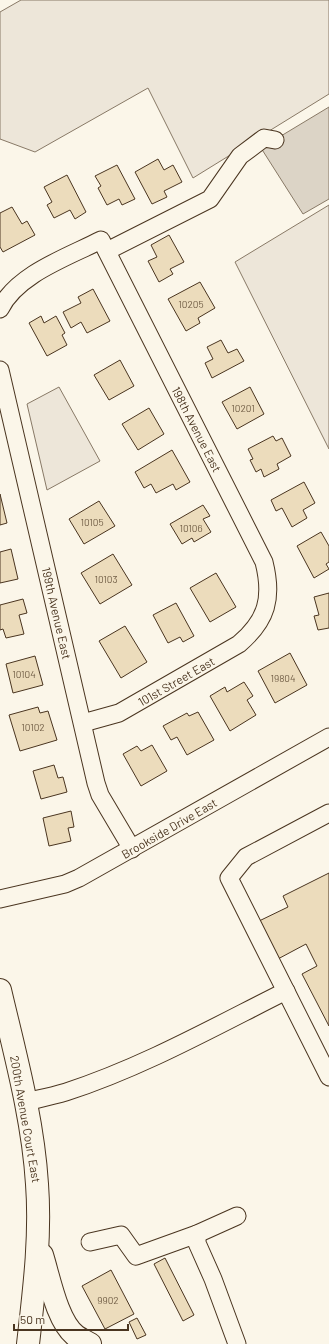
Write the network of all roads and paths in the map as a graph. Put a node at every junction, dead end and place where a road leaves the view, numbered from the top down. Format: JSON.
{"nodes":[{"id":1,"x":275,"y":140,"type":"dead end"},
{"id":2,"x":104,"y":245,"type":"junction"},
{"id":3,"x":0,"y":308,"type":"edge"},
{"id":4,"x":0,"y":370,"type":"edge"},
{"id":5,"x":259,"y":622,"type":"joint"},
{"id":6,"x":83,"y":724,"type":"junction"},
{"id":7,"x":329,"y":737,"type":"edge"},
{"id":8,"x":329,"y":813,"type":"edge"},
{"id":9,"x":132,"y":850,"type":"junction"},
{"id":10,"x":0,"y":899,"type":"edge"},
{"id":11,"x":0,"y":990,"type":"edge"},
{"id":12,"x":286,"y":991,"type":"junction"},
{"id":13,"x":329,"y":1077,"type":"edge"},
{"id":14,"x":25,"y":1102,"type":"junction"},
{"id":15,"x":237,"y":1216,"type":"dead end"},
{"id":16,"x":197,"y":1234,"type":"junction"},
{"id":17,"x":37,"y":1241,"type":"junction"},
{"id":18,"x":90,"y":1242,"type":"dead end"},
{"id":19,"x":28,"y":1344,"type":"edge"},
{"id":20,"x":90,"y":1344,"type":"edge"},
{"id":21,"x":237,"y":1344,"type":"edge"}],
"edges":[{"from":1,"to":2,"type":"street"},
{"from":2,"to":3,"type":"street"},
{"from":2,"to":5,"type":"street","name":"198th Avenue East"},
{"from":4,"to":6,"type":"street","name":"199th Avenue East"},
{"from":5,"to":6,"type":"street","name":"101st Street East"},
{"from":6,"to":9,"type":"street","name":"199th Avenue East"},
{"from":7,"to":9,"type":"street","name":"Brookside Drive East"},
{"from":8,"to":12,"type":"street"},
{"from":9,"to":10,"type":"street","name":"Brookside Drive East"},
{"from":11,"to":14,"type":"main road","name":"200th Avenue Court East"},
{"from":12,"to":13,"type":"street"},
{"from":12,"to":14,"type":"street"},
{"from":14,"to":17,"type":"main road","name":"200th Avenue Court East"},
{"from":15,"to":16,"type":"street"},
{"from":16,"to":18,"type":"street"},
{"from":16,"to":21,"type":"street"},
{"from":17,"to":19,"type":"main road","name":"200th Avenue Court East"},
{"from":17,"to":20,"type":"main road"}]}
